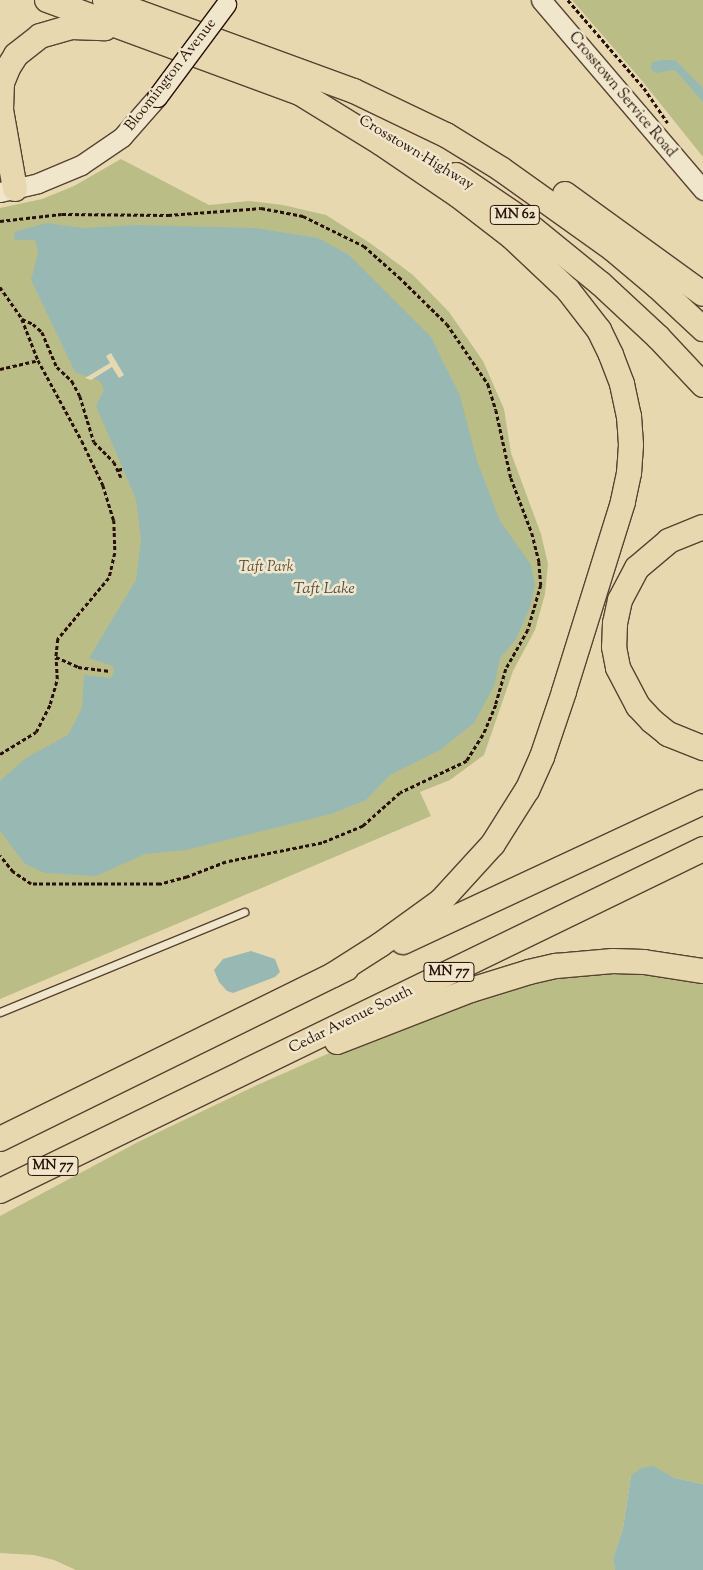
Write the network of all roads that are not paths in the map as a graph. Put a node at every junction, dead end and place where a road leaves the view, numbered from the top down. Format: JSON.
{"nodes":[{"id":1,"x":47,"y":0,"type":"edge"},
{"id":2,"x":106,"y":0,"type":"edge"},
{"id":3,"x":541,"y":0,"type":"edge"},
{"id":4,"x":227,"y":2,"type":"edge"},
{"id":5,"x":130,"y":29,"type":"junction"},
{"id":6,"x":295,"y":90,"type":"junction"},
{"id":7,"x":446,"y":135,"type":"junction"},
{"id":8,"x":703,"y":190,"type":"edge"},
{"id":9,"x":5,"y":191,"type":"edge"},
{"id":10,"x":703,"y":294,"type":"edge"},
{"id":11,"x":703,"y":329,"type":"edge"},
{"id":12,"x":703,"y":385,"type":"edge"},
{"id":13,"x":703,"y":527,"type":"edge"},
{"id":14,"x":703,"y":748,"type":"edge"},
{"id":15,"x":703,"y":802,"type":"edge"},
{"id":16,"x":703,"y":849,"type":"edge"},
{"id":17,"x":244,"y":912,"type":"dead end"},
{"id":18,"x":703,"y":972,"type":"edge"},
{"id":19,"x":333,"y":975,"type":"junction"},
{"id":20,"x":0,"y":1012,"type":"edge"},
{"id":21,"x":196,"y":1097,"type":"junction"},
{"id":22,"x":0,"y":1140,"type":"edge"},
{"id":23,"x":107,"y":1140,"type":"junction"},
{"id":24,"x":0,"y":1191,"type":"edge"},
{"id":25,"x":0,"y":1208,"type":"edge"}],
"edges":[{"from":1,"to":5,"type":"highway","name":"Crosstown Highway","number":"MN 62"},
{"from":2,"to":7,"type":"highway","name":"Crosstown Highway","number":"MN 62"},
{"from":3,"to":8,"type":"street","name":"Crosstown Service Road"},
{"from":4,"to":9,"type":"street","name":"Bloomington Avenue","bridge":true},
{"from":5,"to":6,"type":"highway","name":"Crosstown Highway","number":"MN 62"},
{"from":5,"to":9,"type":"highway"},
{"from":6,"to":12,"type":"highway","name":"Crosstown Highway","number":"MN 62"},
{"from":6,"to":19,"type":"highway"},
{"from":7,"to":10,"type":"highway"},
{"from":7,"to":11,"type":"highway","name":"Crosstown Highway","number":"MN 62"},
{"from":13,"to":14,"type":"highway"},
{"from":15,"to":19,"type":"highway"},
{"from":16,"to":21,"type":"highway","name":"Cedar Avenue South","number":"MN 77"},
{"from":17,"to":20,"type":"lane"},
{"from":18,"to":21,"type":"highway"},
{"from":19,"to":22,"type":"highway"},
{"from":21,"to":23,"type":"highway","name":"Cedar Avenue South","number":"MN 77"},
{"from":23,"to":24,"type":"highway","name":"Cedar Avenue South","number":"MN 77"},
{"from":23,"to":25,"type":"highway"}]}
